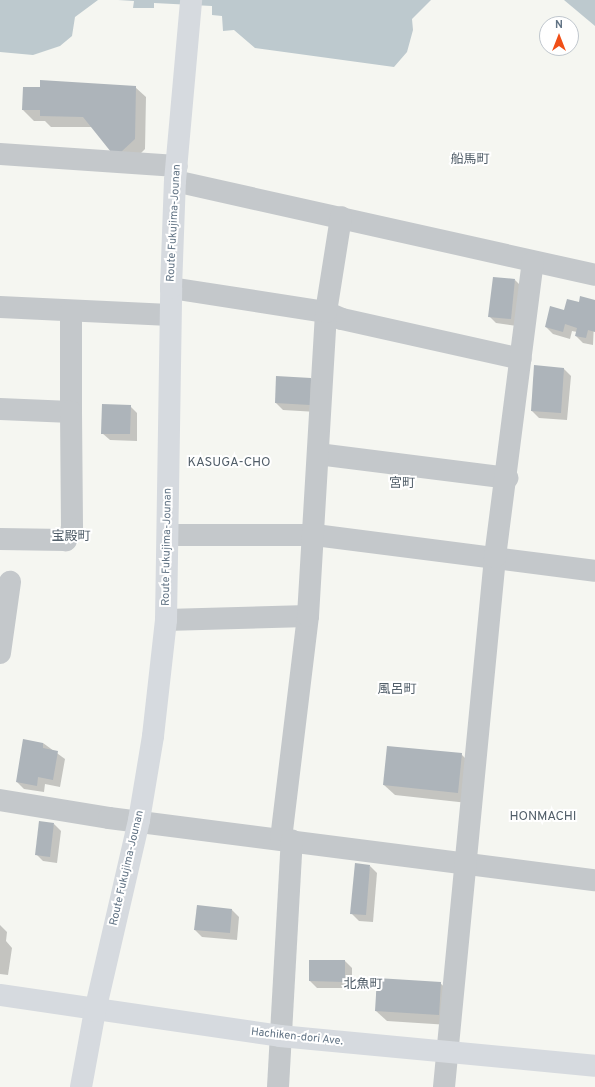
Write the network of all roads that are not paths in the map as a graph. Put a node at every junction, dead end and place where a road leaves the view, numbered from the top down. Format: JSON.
{"nodes":[{"id":1,"x":192,"y":0,"type":"edge"},
{"id":2,"x":0,"y":154,"type":"edge"},
{"id":3,"x":176,"y":173,"type":"junction"},
{"id":4,"x":341,"y":217,"type":"junction"},
{"id":5,"x":533,"y":262,"type":"junction"},
{"id":6,"x":595,"y":275,"type":"edge"},
{"id":7,"x":171,"y":288,"type":"junction"},
{"id":8,"x":0,"y":307,"type":"edge"},
{"id":9,"x":71,"y":311,"type":"junction"},
{"id":10,"x":326,"y":312,"type":"junction"},
{"id":11,"x":170,"y":315,"type":"junction"},
{"id":12,"x":521,"y":359,"type":"junction"},
{"id":13,"x":0,"y":409,"type":"edge"},
{"id":14,"x":71,"y":412,"type":"junction"},
{"id":15,"x":318,"y":454,"type":"junction"},
{"id":16,"x":507,"y":478,"type":"junction"},
{"id":17,"x":168,"y":535,"type":"junction"},
{"id":18,"x":315,"y":535,"type":"junction"},
{"id":19,"x":0,"y":539,"type":"edge"},
{"id":20,"x":495,"y":558,"type":"junction"},
{"id":21,"x":595,"y":571,"type":"edge"},
{"id":22,"x":10,"y":582,"type":"dead end"},
{"id":23,"x":308,"y":616,"type":"junction"},
{"id":24,"x":166,"y":620,"type":"junction"},
{"id":25,"x":0,"y":653,"type":"edge"},
{"id":26,"x":0,"y":800,"type":"edge"},
{"id":27,"x":139,"y":820,"type":"junction"},
{"id":28,"x":286,"y":840,"type":"junction"},
{"id":29,"x":466,"y":863,"type":"junction"},
{"id":30,"x":595,"y":880,"type":"edge"},
{"id":31,"x":0,"y":995,"type":"edge"},
{"id":32,"x":95,"y":1011,"type":"junction"},
{"id":33,"x":280,"y":1036,"type":"junction"},
{"id":34,"x":448,"y":1052,"type":"junction"},
{"id":35,"x":595,"y":1066,"type":"edge"},
{"id":36,"x":81,"y":1087,"type":"edge"},
{"id":37,"x":278,"y":1087,"type":"edge"},
{"id":38,"x":444,"y":1087,"type":"edge"}],
"edges":[{"from":1,"to":3,"type":"main road","name":"Route Fukujima-Jounan"},
{"from":2,"to":3,"type":"street"},
{"from":3,"to":4,"type":"street"},
{"from":3,"to":7,"type":"main road","name":"Route Fukujima-Jounan"},
{"from":4,"to":5,"type":"street"},
{"from":4,"to":10,"type":"street"},
{"from":5,"to":6,"type":"street"},
{"from":5,"to":12,"type":"street"},
{"from":7,"to":10,"type":"street"},
{"from":7,"to":11,"type":"main road","name":"Route Fukujima-Jounan"},
{"from":8,"to":9,"type":"street"},
{"from":9,"to":11,"type":"street"},
{"from":9,"to":14,"type":"street"},
{"from":10,"to":12,"type":"street"},
{"from":10,"to":15,"type":"street"},
{"from":11,"to":17,"type":"main road","name":"Route Fukujima-Jounan"},
{"from":12,"to":16,"type":"street"},
{"from":13,"to":14,"type":"street"},
{"from":14,"to":19,"type":"street"},
{"from":15,"to":16,"type":"street"},
{"from":15,"to":18,"type":"street"},
{"from":16,"to":20,"type":"street"},
{"from":17,"to":18,"type":"street"},
{"from":17,"to":24,"type":"main road","name":"Route Fukujima-Jounan"},
{"from":18,"to":20,"type":"street"},
{"from":18,"to":23,"type":"street"},
{"from":20,"to":21,"type":"street"},
{"from":20,"to":29,"type":"street"},
{"from":22,"to":25,"type":"street"},
{"from":23,"to":24,"type":"street"},
{"from":23,"to":28,"type":"street"},
{"from":24,"to":27,"type":"main road","name":"Route Fukujima-Jounan"},
{"from":26,"to":27,"type":"street"},
{"from":27,"to":28,"type":"street"},
{"from":27,"to":32,"type":"main road","name":"Route Fukujima-Jounan"},
{"from":28,"to":29,"type":"street"},
{"from":28,"to":33,"type":"street"},
{"from":29,"to":30,"type":"street"},
{"from":29,"to":34,"type":"street"},
{"from":31,"to":32,"type":"main road","name":"Hachiken-dori Ave."},
{"from":32,"to":33,"type":"main road","name":"Hachiken-dori Ave."},
{"from":32,"to":36,"type":"main road","name":"Route Fukujima-Jounan"},
{"from":33,"to":34,"type":"main road","name":"Hachiken-dori Ave."},
{"from":33,"to":37,"type":"street"},
{"from":34,"to":35,"type":"main road","name":"Hachiken-dori Ave."},
{"from":34,"to":38,"type":"street"}]}
